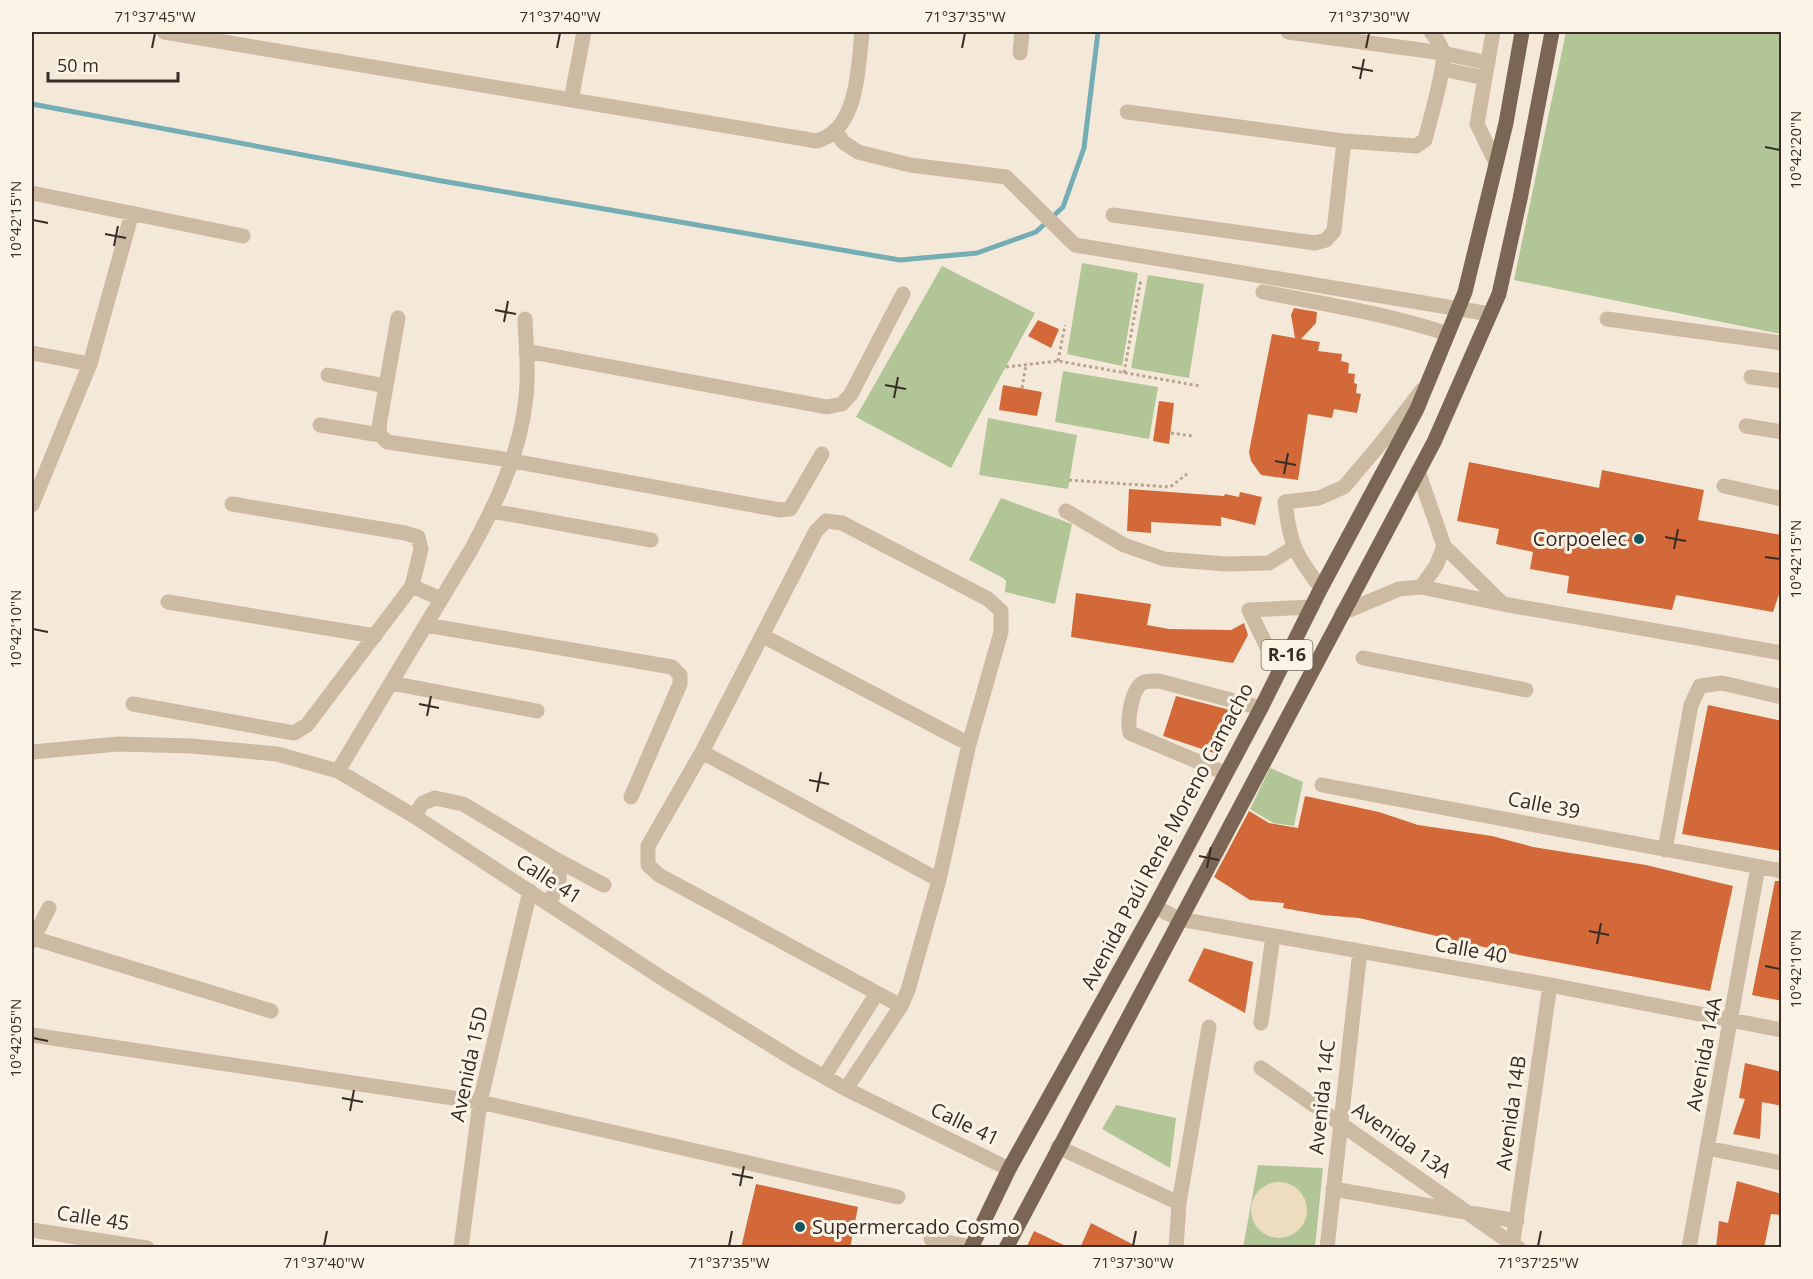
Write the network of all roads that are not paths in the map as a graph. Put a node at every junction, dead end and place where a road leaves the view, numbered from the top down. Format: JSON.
{"nodes":[{"id":1,"x":164,"y":32,"type":"edge"},
{"id":2,"x":584,"y":32,"type":"edge"},
{"id":3,"x":862,"y":32,"type":"edge"},
{"id":4,"x":1022,"y":32,"type":"edge"},
{"id":5,"x":1288,"y":32,"type":"edge"},
{"id":6,"x":1431,"y":32,"type":"edge"},
{"id":7,"x":1494,"y":32,"type":"edge"},
{"id":8,"x":1522,"y":32,"type":"edge"},
{"id":9,"x":1552,"y":32,"type":"edge"},
{"id":10,"x":1393,"y":39,"type":"edge"},
{"id":11,"x":1020,"y":53,"type":"dead end"},
{"id":12,"x":1443,"y":53,"type":"junction"},
{"id":13,"x":1488,"y":63,"type":"junction"},
{"id":14,"x":1442,"y":69,"type":"junction"},
{"id":15,"x":1485,"y":78,"type":"junction"},
{"id":16,"x":571,"y":100,"type":"junction"},
{"id":17,"x":1127,"y":112,"type":"dead end"},
{"id":18,"x":835,"y":130,"type":"junction"},
{"id":19,"x":1344,"y":141,"type":"junction"},
{"id":20,"x":1496,"y":164,"type":"junction"},
{"id":21,"x":32,"y":194,"type":"edge"},
{"id":22,"x":132,"y":213,"type":"junction"},
{"id":23,"x":1113,"y":215,"type":"dead end"},
{"id":24,"x":243,"y":236,"type":"dead end"},
{"id":25,"x":1263,"y":292,"type":"dead end"},
{"id":26,"x":903,"y":294,"type":"dead end"},
{"id":27,"x":1458,"y":308,"type":"junction"},
{"id":28,"x":1490,"y":314,"type":"junction"},
{"id":29,"x":398,"y":318,"type":"dead end"},
{"id":30,"x":525,"y":318,"type":"dead end"},
{"id":31,"x":1607,"y":319,"type":"dead end"},
{"id":32,"x":1448,"y":334,"type":"junction"},
{"id":33,"x":1782,"y":343,"type":"edge"},
{"id":34,"x":526,"y":351,"type":"junction"},
{"id":35,"x":32,"y":353,"type":"edge"},
{"id":36,"x":90,"y":364,"type":"junction"},
{"id":37,"x":328,"y":375,"type":"dead end"},
{"id":38,"x":1751,"y":377,"type":"dead end"},
{"id":39,"x":1782,"y":381,"type":"edge"},
{"id":40,"x":1428,"y":383,"type":"junction"},
{"id":41,"x":386,"y":386,"type":"junction"},
{"id":42,"x":320,"y":424,"type":"dead end"},
{"id":43,"x":1746,"y":426,"type":"dead end"},
{"id":44,"x":1782,"y":432,"type":"edge"},
{"id":45,"x":380,"y":435,"type":"junction"},
{"id":46,"x":822,"y":454,"type":"dead end"},
{"id":47,"x":512,"y":460,"type":"junction"},
{"id":48,"x":1418,"y":471,"type":"junction"},
{"id":49,"x":1724,"y":486,"type":"dead end"},
{"id":50,"x":1782,"y":499,"type":"edge"},
{"id":51,"x":232,"y":504,"type":"dead end"},
{"id":52,"x":32,"y":505,"type":"edge"},
{"id":53,"x":492,"y":511,"type":"junction"},
{"id":54,"x":1066,"y":511,"type":"dead end"},
{"id":55,"x":651,"y":540,"type":"dead end"},
{"id":56,"x":1444,"y":546,"type":"junction"},
{"id":57,"x":1293,"y":548,"type":"junction"},
{"id":58,"x":412,"y":586,"type":"junction"},
{"id":59,"x":1422,"y":587,"type":"junction"},
{"id":60,"x":1321,"y":588,"type":"junction"},
{"id":61,"x":441,"y":599,"type":"junction"},
{"id":62,"x":168,"y":602,"type":"dead end"},
{"id":63,"x":1503,"y":604,"type":"junction"},
{"id":64,"x":1312,"y":607,"type":"junction"},
{"id":65,"x":1342,"y":613,"type":"junction"},
{"id":66,"x":426,"y":625,"type":"junction"},
{"id":67,"x":375,"y":636,"type":"junction"},
{"id":68,"x":763,"y":636,"type":"junction"},
{"id":69,"x":1782,"y":653,"type":"edge"},
{"id":70,"x":1363,"y":658,"type":"dead end"},
{"id":71,"x":1282,"y":665,"type":"junction"},
{"id":72,"x":391,"y":683,"type":"junction"},
{"id":73,"x":1526,"y":690,"type":"dead end"},
{"id":74,"x":1782,"y":697,"type":"edge"},
{"id":75,"x":133,"y":704,"type":"dead end"},
{"id":76,"x":1261,"y":708,"type":"junction"},
{"id":77,"x":537,"y":711,"type":"dead end"},
{"id":78,"x":969,"y":744,"type":"junction"},
{"id":79,"x":32,"y":752,"type":"edge"},
{"id":80,"x":702,"y":752,"type":"junction"},
{"id":81,"x":338,"y":771,"type":"junction"},
{"id":82,"x":1225,"y":774,"type":"junction"},
{"id":83,"x":1322,"y":785,"type":"dead end"},
{"id":84,"x":631,"y":797,"type":"dead end"},
{"id":85,"x":414,"y":816,"type":"junction"},
{"id":86,"x":1665,"y":850,"type":"junction"},
{"id":87,"x":555,"y":859,"type":"junction"},
{"id":88,"x":1758,"y":867,"type":"junction"},
{"id":89,"x":1782,"y":871,"type":"edge"},
{"id":90,"x":939,"y":880,"type":"junction"},
{"id":91,"x":604,"y":885,"type":"dead end"},
{"id":92,"x":530,"y":891,"type":"junction"},
{"id":93,"x":548,"y":904,"type":"junction"},
{"id":94,"x":1155,"y":907,"type":"junction"},
{"id":95,"x":49,"y":908,"type":"dead end"},
{"id":96,"x":1179,"y":919,"type":"junction"},
{"id":97,"x":1273,"y":936,"type":"junction"},
{"id":98,"x":32,"y":939,"type":"edge"},
{"id":99,"x":1360,"y":951,"type":"junction"},
{"id":100,"x":1550,"y":985,"type":"junction"},
{"id":101,"x":877,"y":993,"type":"junction"},
{"id":102,"x":901,"y":1006,"type":"junction"},
{"id":103,"x":271,"y":1011,"type":"dead end"},
{"id":104,"x":1732,"y":1020,"type":"junction"},
{"id":105,"x":1261,"y":1023,"type":"dead end"},
{"id":106,"x":1209,"y":1027,"type":"dead end"},
{"id":107,"x":1782,"y":1030,"type":"edge"},
{"id":108,"x":32,"y":1035,"type":"edge"},
{"id":109,"x":1261,"y":1068,"type":"dead end"},
{"id":110,"x":824,"y":1077,"type":"junction"},
{"id":111,"x":846,"y":1089,"type":"junction"},
{"id":112,"x":480,"y":1102,"type":"junction"},
{"id":113,"x":1058,"y":1147,"type":"junction"},
{"id":114,"x":1707,"y":1148,"type":"junction"},
{"id":115,"x":1782,"y":1163,"type":"edge"},
{"id":116,"x":1009,"y":1169,"type":"junction"},
{"id":117,"x":1333,"y":1189,"type":"junction"},
{"id":118,"x":898,"y":1197,"type":"dead end"},
{"id":119,"x":1179,"y":1203,"type":"junction"},
{"id":120,"x":1517,"y":1221,"type":"junction"},
{"id":121,"x":32,"y":1230,"type":"edge"},
{"id":122,"x":931,"y":1239,"type":"dead end"},
{"id":123,"x":971,"y":1247,"type":"edge"},
{"id":124,"x":147,"y":1248,"type":"edge"},
{"id":125,"x":461,"y":1248,"type":"edge"},
{"id":126,"x":1006,"y":1248,"type":"edge"},
{"id":127,"x":1176,"y":1248,"type":"edge"},
{"id":128,"x":1327,"y":1248,"type":"edge"},
{"id":129,"x":1512,"y":1248,"type":"edge"},
{"id":130,"x":1518,"y":1248,"type":"edge"},
{"id":131,"x":1689,"y":1248,"type":"edge"}],
"edges":[{"from":1,"to":16,"type":"street"},
{"from":2,"to":16,"type":"street"},
{"from":3,"to":18,"type":"street"},
{"from":4,"to":11,"type":"street"},
{"from":5,"to":10,"type":"street"},
{"from":6,"to":12,"type":"street"},
{"from":7,"to":13,"type":"street"},
{"from":8,"to":20,"type":"main road","name":"Avenida Paúl René Moreno Camacho","number":"R-16"},
{"from":9,"to":28,"type":"main road","number":"R-16"},
{"from":10,"to":12,"type":"street"},
{"from":12,"to":13,"type":"street"},
{"from":12,"to":14,"type":"street"},
{"from":13,"to":15,"type":"street"},
{"from":14,"to":15,"type":"street"},
{"from":14,"to":19,"type":"street"},
{"from":15,"to":20,"type":"street"},
{"from":16,"to":18,"type":"street"},
{"from":17,"to":19,"type":"street"},
{"from":18,"to":27,"type":"street"},
{"from":19,"to":23,"type":"street"},
{"from":20,"to":27,"type":"main road","name":"Avenida Paúl René Moreno Camacho","number":"R-16"},
{"from":21,"to":22,"type":"street"},
{"from":22,"to":24,"type":"street"},
{"from":22,"to":36,"type":"street"},
{"from":25,"to":32,"type":"street"},
{"from":26,"to":34,"type":"street"},
{"from":27,"to":28,"type":"street"},
{"from":27,"to":32,"type":"main road","name":"Avenida Paúl René Moreno Camacho","number":"R-16"},
{"from":28,"to":48,"type":"main road","number":"R-16"},
{"from":29,"to":41,"type":"street"},
{"from":30,"to":34,"type":"street"},
{"from":31,"to":33,"type":"street"},
{"from":32,"to":40,"type":"main road","name":"Avenida Paúl René Moreno Camacho","number":"R-16"},
{"from":34,"to":47,"type":"street"},
{"from":35,"to":36,"type":"street"},
{"from":36,"to":52,"type":"street"},
{"from":37,"to":41,"type":"street"},
{"from":38,"to":39,"type":"street"},
{"from":40,"to":57,"type":"street"},
{"from":40,"to":60,"type":"main road","name":"Avenida Paúl René Moreno Camacho","number":"R-16"},
{"from":41,"to":45,"type":"street"},
{"from":42,"to":45,"type":"street"},
{"from":43,"to":44,"type":"street"},
{"from":45,"to":47,"type":"street"},
{"from":46,"to":47,"type":"street"},
{"from":47,"to":53,"type":"street"},
{"from":48,"to":56,"type":"street"},
{"from":48,"to":65,"type":"main road","number":"R-16"},
{"from":49,"to":50,"type":"street"},
{"from":51,"to":58,"type":"street"},
{"from":53,"to":55,"type":"street"},
{"from":53,"to":61,"type":"street"},
{"from":54,"to":57,"type":"street"},
{"from":56,"to":59,"type":"street"},
{"from":56,"to":63,"type":"street"},
{"from":57,"to":60,"type":"street"},
{"from":58,"to":61,"type":"street"},
{"from":58,"to":67,"type":"street"},
{"from":59,"to":63,"type":"street"},
{"from":59,"to":65,"type":"street"},
{"from":60,"to":64,"type":"main road","name":"Avenida Paúl René Moreno Camacho","number":"R-16"},
{"from":61,"to":66,"type":"street"},
{"from":62,"to":67,"type":"street"},
{"from":63,"to":69,"type":"street"},
{"from":64,"to":71,"type":"main road","name":"Avenida Paúl René Moreno Camacho","number":"R-16"},
{"from":64,"to":71,"type":"street"},
{"from":65,"to":96,"type":"main road","number":"R-16"},
{"from":66,"to":72,"type":"street"},
{"from":66,"to":84,"type":"street"},
{"from":67,"to":75,"type":"street"},
{"from":68,"to":78,"type":"street"},
{"from":68,"to":78,"type":"street"},
{"from":68,"to":80,"type":"street"},
{"from":70,"to":73,"type":"street"},
{"from":71,"to":76,"type":"main road","name":"Avenida Paúl René Moreno Camacho","number":"R-16"},
{"from":72,"to":77,"type":"street"},
{"from":72,"to":81,"type":"street"},
{"from":74,"to":86,"type":"street"},
{"from":76,"to":82,"type":"main road","name":"Avenida Paúl René Moreno Camacho","number":"R-16"},
{"from":76,"to":82,"type":"street"},
{"from":78,"to":90,"type":"street"},
{"from":79,"to":81,"type":"street","name":"Calle 41"},
{"from":80,"to":90,"type":"street"},
{"from":80,"to":101,"type":"street"},
{"from":81,"to":85,"type":"street","name":"Calle 41"},
{"from":82,"to":94,"type":"main road","name":"Avenida Paúl René Moreno Camacho","number":"R-16"},
{"from":83,"to":86,"type":"street","name":"Calle 39"},
{"from":85,"to":87,"type":"street"},
{"from":85,"to":92,"type":"street","name":"Calle 41"},
{"from":86,"to":88,"type":"street","name":"Calle 39"},
{"from":87,"to":91,"type":"street"},
{"from":87,"to":93,"type":"street"},
{"from":88,"to":89,"type":"street","name":"Calle 39"},
{"from":88,"to":104,"type":"street","name":"Avenida 14A"},
{"from":90,"to":102,"type":"street"},
{"from":92,"to":93,"type":"street","name":"Calle 41"},
{"from":92,"to":112,"type":"street","name":"Avenida 15D"},
{"from":93,"to":110,"type":"street","name":"Calle 41"},
{"from":94,"to":96,"type":"street","name":"Calle 40"},
{"from":94,"to":116,"type":"main road","name":"Avenida Paúl René Moreno Camacho","number":"R-16"},
{"from":95,"to":98,"type":"street"},
{"from":96,"to":97,"type":"street","name":"Calle 40"},
{"from":96,"to":113,"type":"main road","number":"R-16"},
{"from":97,"to":99,"type":"street","name":"Calle 40"},
{"from":97,"to":105,"type":"street"},
{"from":98,"to":103,"type":"street"},
{"from":99,"to":100,"type":"street","name":"Calle 40"},
{"from":99,"to":117,"type":"street","name":"Avenida 14C"},
{"from":100,"to":104,"type":"street","name":"Calle 40"},
{"from":100,"to":120,"type":"street","name":"Avenida 14B"},
{"from":101,"to":102,"type":"street"},
{"from":101,"to":110,"type":"street"},
{"from":102,"to":111,"type":"street"},
{"from":104,"to":107,"type":"street","name":"Calle 40"},
{"from":104,"to":114,"type":"street","name":"Avenida 14A"},
{"from":106,"to":119,"type":"street"},
{"from":108,"to":112,"type":"street"},
{"from":109,"to":130,"type":"street","name":"Avenida 13A"},
{"from":110,"to":111,"type":"street","name":"Calle 41"},
{"from":111,"to":116,"type":"street","name":"Calle 41"},
{"from":112,"to":118,"type":"street"},
{"from":112,"to":125,"type":"street","name":"Avenida 15D"},
{"from":113,"to":119,"type":"street"},
{"from":113,"to":126,"type":"main road","number":"R-16"},
{"from":114,"to":115,"type":"street"},
{"from":114,"to":131,"type":"street","name":"Avenida 14A"},
{"from":116,"to":123,"type":"main road","name":"Avenida Paúl René Moreno Camacho","number":"R-16"},
{"from":117,"to":120,"type":"street"},
{"from":117,"to":128,"type":"street","name":"Avenida 14C"},
{"from":119,"to":127,"type":"street"},
{"from":120,"to":129,"type":"street","name":"Avenida 14B"},
{"from":121,"to":124,"type":"street","name":"Calle 45"},
{"from":122,"to":123,"type":"street"}]}
